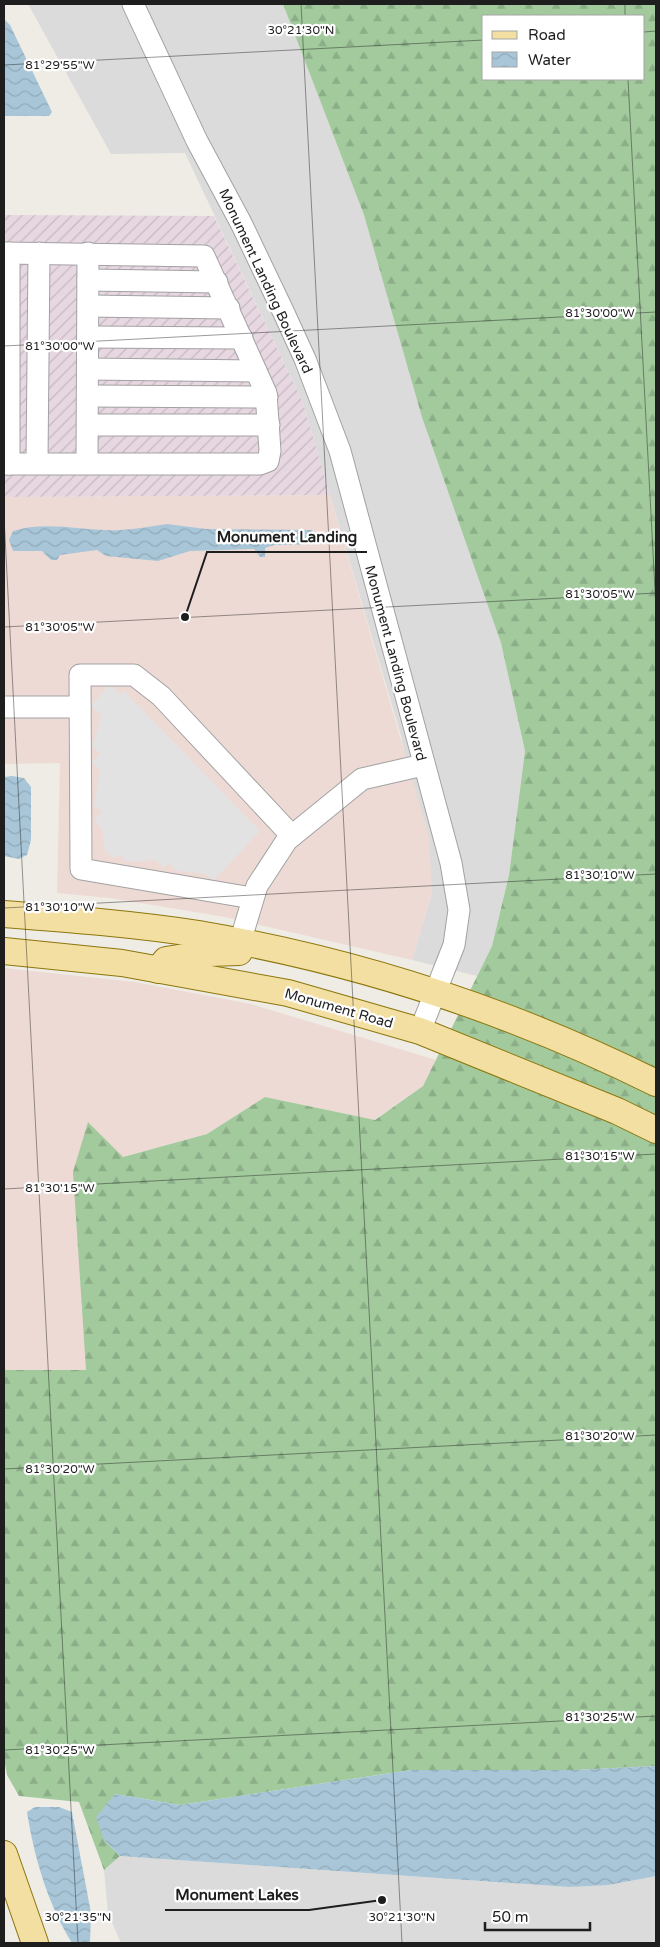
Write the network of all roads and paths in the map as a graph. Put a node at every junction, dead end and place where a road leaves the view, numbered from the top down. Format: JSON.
{"nodes":[{"id":1,"x":133,"y":4,"type":"edge"},
{"id":2,"x":6,"y":253,"type":"edge"},
{"id":3,"x":39,"y":253,"type":"junction"},
{"id":4,"x":88,"y":253,"type":"junction"},
{"id":5,"x":88,"y":280,"type":"junction"},
{"id":6,"x":217,"y":282,"type":"junction"},
{"id":7,"x":88,"y":306,"type":"junction"},
{"id":8,"x":229,"y":308,"type":"junction"},
{"id":9,"x":88,"y":337,"type":"junction"},
{"id":10,"x":242,"y":338,"type":"junction"},
{"id":11,"x":88,"y":370,"type":"junction"},
{"id":12,"x":256,"y":370,"type":"junction"},
{"id":13,"x":88,"y":396,"type":"junction"},
{"id":14,"x":267,"y":397,"type":"junction"},
{"id":15,"x":88,"y":425,"type":"junction"},
{"id":16,"x":269,"y":425,"type":"junction"},
{"id":17,"x":6,"y":464,"type":"edge"},
{"id":18,"x":37,"y":464,"type":"junction"},
{"id":19,"x":88,"y":464,"type":"junction"},
{"id":20,"x":4,"y":707,"type":"edge"},
{"id":21,"x":80,"y":707,"type":"junction"},
{"id":22,"x":423,"y":765,"type":"junction"},
{"id":23,"x":292,"y":836,"type":"junction"},
{"id":24,"x":252,"y":898,"type":"junction"},
{"id":25,"x":4,"y":901,"type":"edge"},
{"id":26,"x":4,"y":914,"type":"edge"},
{"id":27,"x":53,"y":918,"type":"junction"},
{"id":28,"x":240,"y":942,"type":"junction"},
{"id":29,"x":4,"y":951,"type":"edge"},
{"id":30,"x":297,"y":954,"type":"junction"},
{"id":31,"x":158,"y":970,"type":"junction"},
{"id":32,"x":435,"y":993,"type":"junction"},
{"id":33,"x":420,"y":1031,"type":"junction"},
{"id":34,"x":656,"y":1083,"type":"edge"},
{"id":35,"x":656,"y":1130,"type":"edge"},
{"id":36,"x":4,"y":1854,"type":"edge"},
{"id":37,"x":35,"y":1943,"type":"edge"}],
"edges":[{"from":1,"to":22,"type":"street","name":"Monument Landing Boulevard"},
{"from":2,"to":3,"type":"street"},
{"from":2,"to":17,"type":"street"},
{"from":3,"to":4,"type":"street"},
{"from":3,"to":18,"type":"street"},
{"from":4,"to":5,"type":"street"},
{"from":4,"to":6,"type":"street"},
{"from":5,"to":6,"type":"street"},
{"from":5,"to":7,"type":"street"},
{"from":6,"to":8,"type":"street"},
{"from":7,"to":8,"type":"street"},
{"from":7,"to":9,"type":"street"},
{"from":8,"to":10,"type":"street"},
{"from":9,"to":10,"type":"street"},
{"from":9,"to":11,"type":"street"},
{"from":10,"to":12,"type":"street"},
{"from":11,"to":12,"type":"street"},
{"from":11,"to":13,"type":"street"},
{"from":12,"to":14,"type":"street"},
{"from":13,"to":14,"type":"street"},
{"from":13,"to":15,"type":"street"},
{"from":14,"to":16,"type":"street"},
{"from":15,"to":16,"type":"street"},
{"from":15,"to":19,"type":"street"},
{"from":16,"to":19,"type":"street"},
{"from":17,"to":18,"type":"street"},
{"from":18,"to":19,"type":"street"},
{"from":20,"to":21,"type":"street"},
{"from":21,"to":23,"type":"street"},
{"from":21,"to":24,"type":"street"},
{"from":22,"to":23,"type":"street"},
{"from":22,"to":32,"type":"street","name":"Monument Landing Boulevard"},
{"from":23,"to":24,"type":"street"},
{"from":24,"to":28,"type":"street"},
{"from":25,"to":27,"type":"main road"},
{"from":26,"to":27,"type":"main road"},
{"from":27,"to":28,"type":"main road"},
{"from":28,"to":30,"type":"main road"},
{"from":29,"to":31,"type":"main road","name":"Monument Road"},
{"from":30,"to":31,"type":"main road"},
{"from":30,"to":32,"type":"main road"},
{"from":31,"to":33,"type":"main road","name":"Monument Road"},
{"from":32,"to":33,"type":"street","name":"Monument Landing Boulevard"},
{"from":32,"to":34,"type":"main road"},
{"from":33,"to":35,"type":"main road","name":"Monument Road"},
{"from":36,"to":37,"type":"main road"}]}
